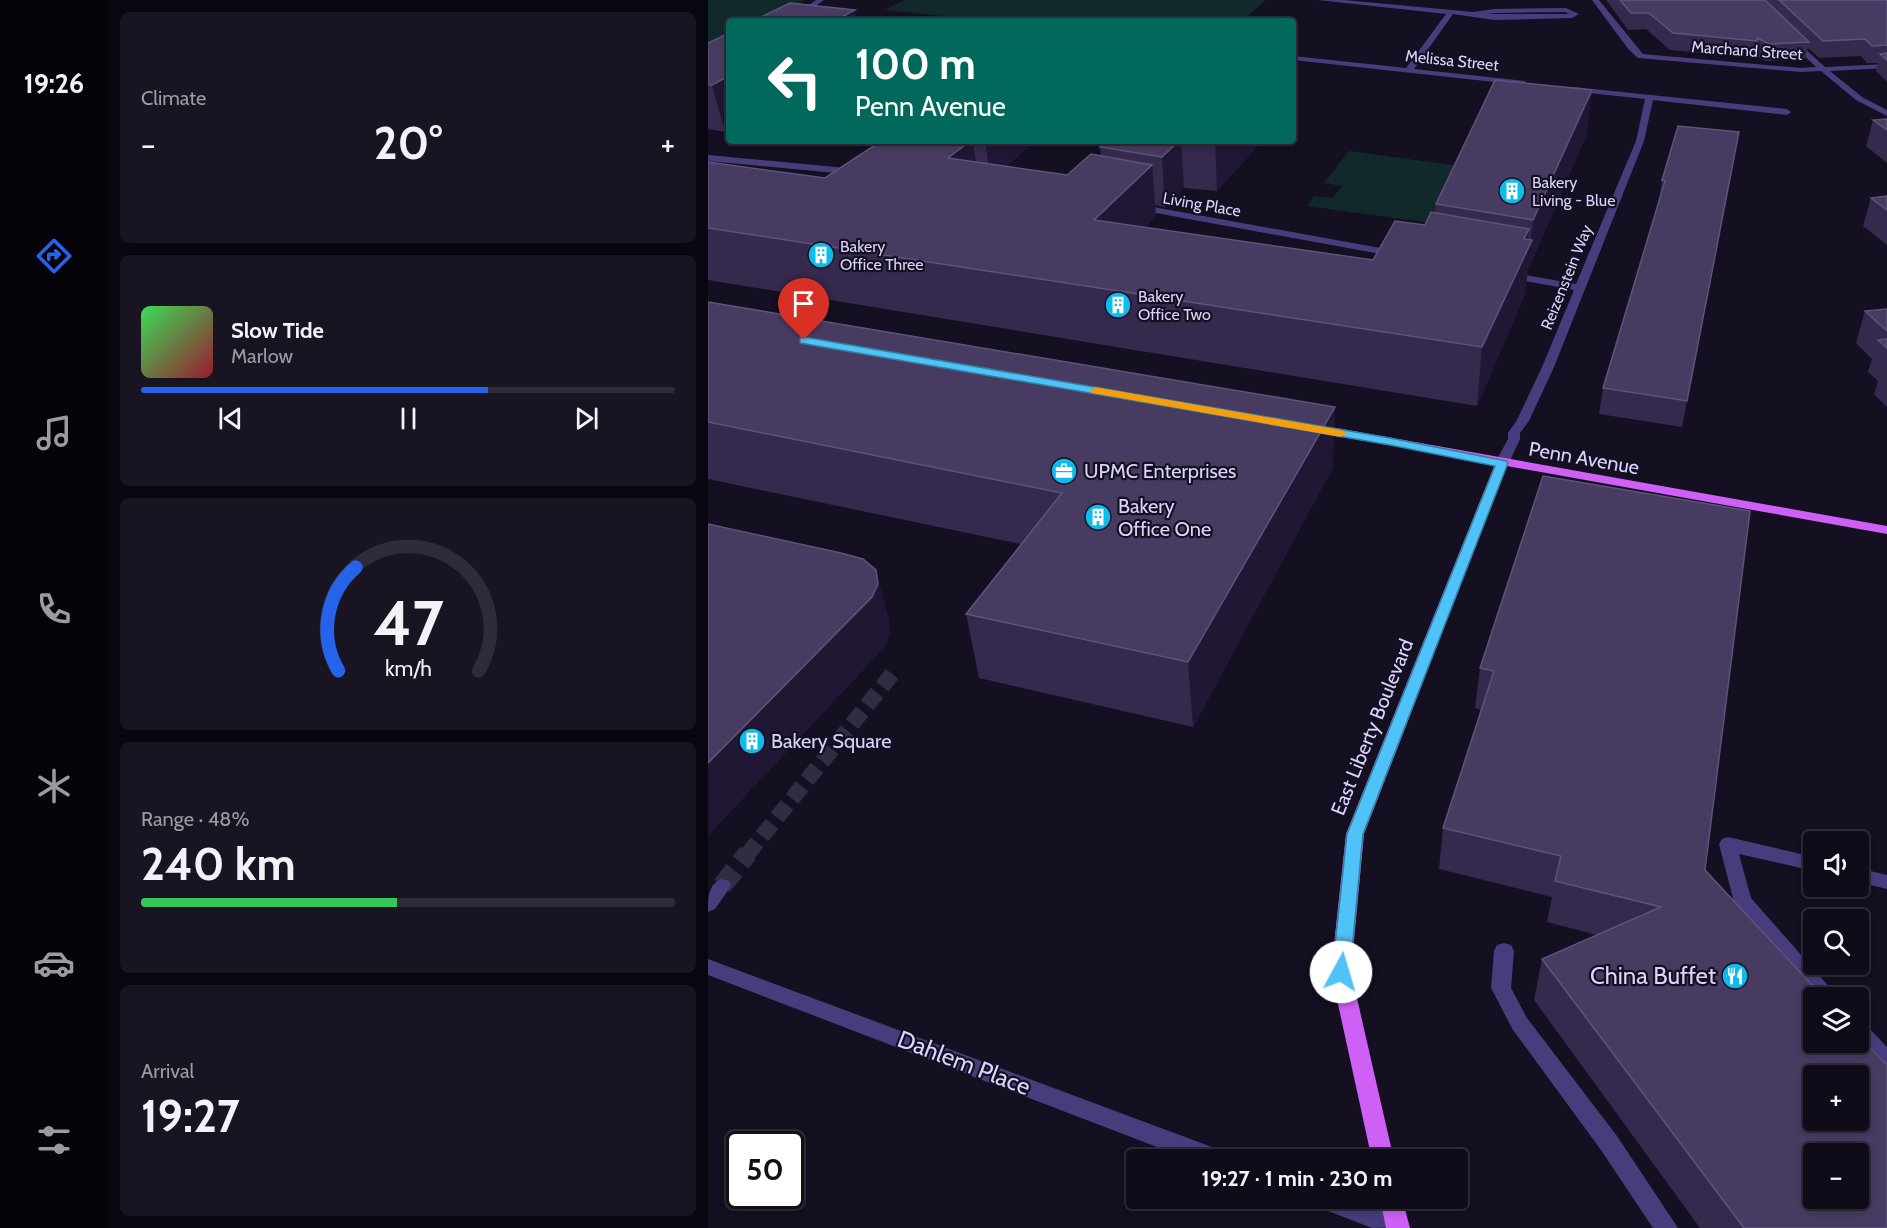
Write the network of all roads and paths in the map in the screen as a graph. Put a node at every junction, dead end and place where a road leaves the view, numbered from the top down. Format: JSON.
{"nodes":[{"id":1,"x":821,"y":0,"type":"edge"},
{"id":2,"x":1321,"y":0,"type":"edge"},
{"id":3,"x":1595,"y":0,"type":"edge"},
{"id":4,"x":1450,"y":13,"type":"junction"},
{"id":5,"x":1473,"y":14,"type":"junction"},
{"id":6,"x":795,"y":18,"type":"edge"},
{"id":7,"x":1786,"y":33,"type":"edge"},
{"id":8,"x":1296,"y":58,"type":"edge"},
{"id":9,"x":1887,"y":66,"type":"edge"},
{"id":10,"x":1821,"y":69,"type":"junction"},
{"id":11,"x":1409,"y":70,"type":"junction"},
{"id":12,"x":1527,"y":83,"type":"edge"},
{"id":13,"x":1562,"y":87,"type":"edge"},
{"id":14,"x":1649,"y":98,"type":"junction"},
{"id":15,"x":1787,"y":112,"type":"dead end"},
{"id":16,"x":1887,"y":113,"type":"edge"},
{"id":17,"x":708,"y":158,"type":"edge"},
{"id":18,"x":873,"y":173,"type":"edge"},
{"id":19,"x":1130,"y":206,"type":"edge"},
{"id":20,"x":1407,"y":256,"type":"edge"},
{"id":21,"x":1499,"y":273,"type":"edge"},
{"id":22,"x":1580,"y":288,"type":"junction"},
{"id":23,"x":1297,"y":425,"type":"edge"},
{"id":24,"x":1502,"y":463,"type":"junction"},
{"id":25,"x":1887,"y":530,"type":"edge"},
{"id":26,"x":1803,"y":861,"type":"edge"},
{"id":27,"x":1869,"y":878,"type":"edge"},
{"id":28,"x":1887,"y":882,"type":"edge"},
{"id":29,"x":722,"y":886,"type":"tunnel mouth"},
{"id":30,"x":708,"y":904,"type":"edge"},
{"id":31,"x":1504,"y":951,"type":"dead end"},
{"id":32,"x":708,"y":967,"type":"edge"},
{"id":33,"x":1819,"y":987,"type":"edge"},
{"id":34,"x":1869,"y":1042,"type":"edge"},
{"id":35,"x":1887,"y":1061,"type":"edge"},
{"id":36,"x":1191,"y":1149,"type":"edge"},
{"id":37,"x":1381,"y":1149,"type":"edge"},
{"id":38,"x":1350,"y":1209,"type":"edge"},
{"id":39,"x":1394,"y":1209,"type":"edge"},
{"id":40,"x":1398,"y":1228,"type":"edge"},
{"id":41,"x":1666,"y":1228,"type":"edge"}],
"edges":[{"from":1,"to":6,"type":"street"},
{"from":2,"to":4,"type":"street"},
{"from":3,"to":10,"type":"street","name":"Marchand Street"},
{"from":4,"to":5,"type":"street"},
{"from":4,"to":11,"type":"street"},
{"from":5,"to":5,"type":"street"},
{"from":7,"to":10,"type":"street"},
{"from":8,"to":11,"type":"street","name":"Melissa Street"},
{"from":9,"to":10,"type":"street","name":"Marchand Street"},
{"from":10,"to":16,"type":"street"},
{"from":11,"to":12,"type":"street","name":"Melissa Street"},
{"from":13,"to":14,"type":"street"},
{"from":14,"to":15,"type":"street"},
{"from":14,"to":22,"type":"street","name":"Reizenstein Way"},
{"from":17,"to":18,"type":"street"},
{"from":19,"to":20,"type":"street","name":"Living Place"},
{"from":21,"to":22,"type":"street"},
{"from":22,"to":24,"type":"street","name":"Reizenstein Way"},
{"from":23,"to":24,"type":"main road","name":"Penn Avenue"},
{"from":24,"to":25,"type":"main road","name":"Penn Avenue"},
{"from":24,"to":37,"type":"main road","name":"East Liberty Boulevard"},
{"from":26,"to":33,"type":"street"},
{"from":27,"to":28,"type":"street"},
{"from":29,"to":30,"type":"street"},
{"from":31,"to":41,"type":"street"},
{"from":32,"to":36,"type":"street","name":"Dahlem Place"},
{"from":34,"to":35,"type":"street"},
{"from":38,"to":40,"type":"street"},
{"from":39,"to":40,"type":"main road"}]}
